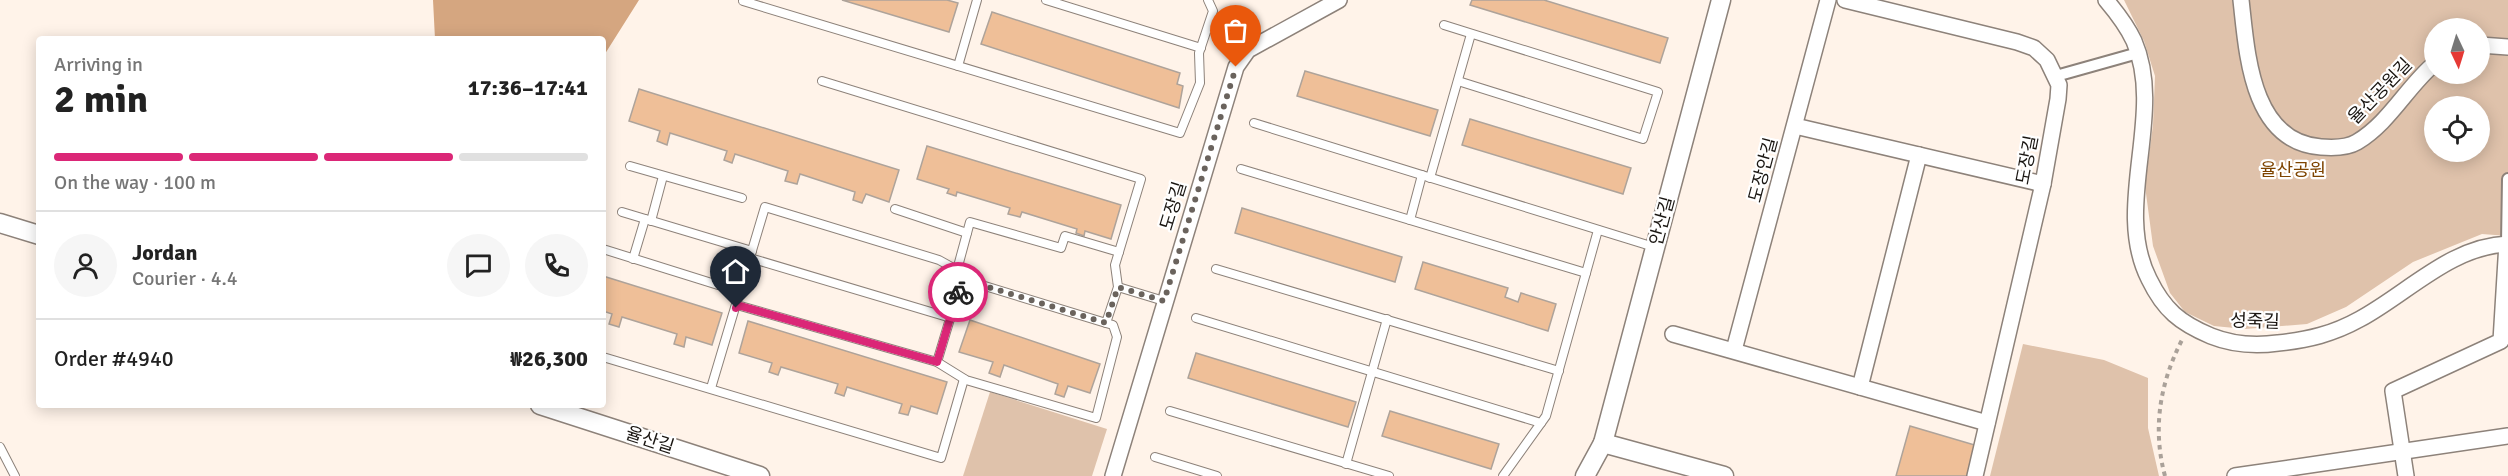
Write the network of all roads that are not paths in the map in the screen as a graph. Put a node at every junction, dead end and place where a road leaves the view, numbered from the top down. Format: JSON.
{"nodes":[{"id":1,"x":977,"y":0,"type":"edge"},
{"id":2,"x":1046,"y":0,"type":"edge"},
{"id":3,"x":1208,"y":0,"type":"edge"},
{"id":4,"x":1339,"y":0,"type":"edge"},
{"id":5,"x":1721,"y":0,"type":"edge"},
{"id":6,"x":1828,"y":0,"type":"edge"},
{"id":7,"x":1845,"y":0,"type":"edge"},
{"id":8,"x":2106,"y":0,"type":"edge"},
{"id":9,"x":2241,"y":0,"type":"edge"},
{"id":10,"x":743,"y":1,"type":"edge"},
{"id":11,"x":1444,"y":25,"type":"dead end"},
{"id":12,"x":1209,"y":27,"type":"junction"},
{"id":13,"x":1471,"y":34,"type":"junction"},
{"id":14,"x":2490,"y":46,"type":"edge"},
{"id":15,"x":2508,"y":47,"type":"edge"},
{"id":16,"x":1201,"y":48,"type":"junction"},
{"id":17,"x":1248,"y":50,"type":"junction"},
{"id":18,"x":2138,"y":53,"type":"junction"},
{"id":19,"x":958,"y":66,"type":"junction"},
{"id":20,"x":2424,"y":75,"type":"edge"},
{"id":21,"x":2056,"y":76,"type":"junction"},
{"id":22,"x":822,"y":81,"type":"dead end"},
{"id":23,"x":1458,"y":81,"type":"junction"},
{"id":24,"x":1254,"y":123,"type":"dead end"},
{"id":25,"x":1795,"y":126,"type":"junction"},
{"id":26,"x":1919,"y":155,"type":"junction"},
{"id":27,"x":630,"y":166,"type":"dead end"},
{"id":28,"x":1241,"y":169,"type":"dead end"},
{"id":29,"x":663,"y":176,"type":"junction"},
{"id":30,"x":1426,"y":177,"type":"junction"},
{"id":31,"x":2508,"y":179,"type":"edge"},
{"id":32,"x":2043,"y":184,"type":"junction"},
{"id":33,"x":742,"y":198,"type":"dead end"},
{"id":34,"x":895,"y":209,"type":"dead end"},
{"id":35,"x":622,"y":212,"type":"dead end"},
{"id":36,"x":648,"y":220,"type":"junction"},
{"id":37,"x":1410,"y":220,"type":"junction"},
{"id":38,"x":0,"y":223,"type":"edge"},
{"id":39,"x":1598,"y":230,"type":"junction"},
{"id":40,"x":967,"y":233,"type":"junction"},
{"id":41,"x":36,"y":235,"type":"edge"},
{"id":42,"x":2507,"y":244,"type":"edge"},
{"id":43,"x":1655,"y":248,"type":"junction"},
{"id":44,"x":606,"y":250,"type":"edge"},
{"id":45,"x":1119,"y":252,"type":"junction"},
{"id":46,"x":751,"y":254,"type":"junction"},
{"id":47,"x":633,"y":259,"type":"junction"},
{"id":48,"x":1216,"y":268,"type":"dead end"},
{"id":49,"x":957,"y":270,"type":"junction"},
{"id":50,"x":1586,"y":273,"type":"junction"},
{"id":51,"x":962,"y":279,"type":"junction"},
{"id":52,"x":718,"y":285,"type":"dead end"},
{"id":53,"x":1118,"y":287,"type":"junction"},
{"id":54,"x":1164,"y":301,"type":"junction"},
{"id":55,"x":737,"y":305,"type":"junction"},
{"id":56,"x":951,"y":318,"type":"junction"},
{"id":57,"x":1196,"y":318,"type":"dead end"},
{"id":58,"x":1387,"y":320,"type":"junction"},
{"id":59,"x":1106,"y":323,"type":"junction"},
{"id":60,"x":1673,"y":334,"type":"dead end"},
{"id":61,"x":1734,"y":350,"type":"junction"},
{"id":62,"x":606,"y":358,"type":"edge"},
{"id":63,"x":937,"y":362,"type":"junction"},
{"id":64,"x":1559,"y":371,"type":"junction"},
{"id":65,"x":1372,"y":372,"type":"junction"},
{"id":66,"x":964,"y":379,"type":"junction"},
{"id":67,"x":1860,"y":387,"type":"junction"},
{"id":68,"x":711,"y":388,"type":"junction"},
{"id":69,"x":549,"y":408,"type":"edge"},
{"id":70,"x":1170,"y":411,"type":"dead end"},
{"id":71,"x":1541,"y":423,"type":"junction"},
{"id":72,"x":1987,"y":423,"type":"junction"},
{"id":73,"x":2508,"y":436,"type":"edge"},
{"id":74,"x":1603,"y":443,"type":"junction"},
{"id":75,"x":0,"y":447,"type":"edge"},
{"id":76,"x":2401,"y":450,"type":"junction"},
{"id":77,"x":1155,"y":457,"type":"dead end"},
{"id":78,"x":1346,"y":464,"type":"junction"},
{"id":79,"x":15,"y":476,"type":"edge"},
{"id":80,"x":760,"y":476,"type":"edge"},
{"id":81,"x":1113,"y":476,"type":"edge"},
{"id":82,"x":1217,"y":476,"type":"edge"},
{"id":83,"x":1389,"y":476,"type":"edge"},
{"id":84,"x":1503,"y":476,"type":"edge"},
{"id":85,"x":1585,"y":476,"type":"edge"},
{"id":86,"x":1725,"y":476,"type":"edge"},
{"id":87,"x":1975,"y":476,"type":"edge"},
{"id":88,"x":2235,"y":476,"type":"edge"},
{"id":89,"x":2406,"y":476,"type":"edge"}],
"edges":[{"from":1,"to":19,"type":"lane"},
{"from":2,"to":16,"type":"lane"},
{"from":3,"to":12,"type":"lane"},
{"from":4,"to":17,"type":"street"},
{"from":5,"to":43,"type":"street","name":"안산길"},
{"from":6,"to":25,"type":"street","name":"도장안길"},
{"from":7,"to":21,"type":"street"},
{"from":8,"to":18,"type":"street","name":"성죽길"},
{"from":9,"to":20,"type":"street","name":"율산공원길"},
{"from":10,"to":19,"type":"lane"},
{"from":11,"to":13,"type":"lane"},
{"from":12,"to":16,"type":"lane"},
{"from":12,"to":17,"type":"lane"},
{"from":13,"to":23,"type":"lane"},
{"from":13,"to":23,"type":"lane"},
{"from":14,"to":15,"type":"street"},
{"from":16,"to":19,"type":"lane"},
{"from":17,"to":54,"type":"street","name":"도장길"},
{"from":18,"to":21,"type":"street"},
{"from":18,"to":42,"type":"street","name":"성죽길"},
{"from":21,"to":32,"type":"street","name":"도장길"},
{"from":22,"to":45,"type":"lane"},
{"from":23,"to":30,"type":"lane"},
{"from":24,"to":30,"type":"lane"},
{"from":25,"to":26,"type":"street"},
{"from":25,"to":61,"type":"street","name":"도장안길"},
{"from":26,"to":32,"type":"street"},
{"from":26,"to":67,"type":"street"},
{"from":27,"to":29,"type":"lane"},
{"from":28,"to":37,"type":"lane"},
{"from":29,"to":33,"type":"lane"},
{"from":29,"to":36,"type":"lane"},
{"from":30,"to":37,"type":"lane"},
{"from":30,"to":39,"type":"lane"},
{"from":31,"to":42,"type":"street"},
{"from":32,"to":72,"type":"street","name":"도장길"},
{"from":34,"to":40,"type":"lane"},
{"from":35,"to":36,"type":"lane"},
{"from":36,"to":46,"type":"lane"},
{"from":36,"to":47,"type":"lane"},
{"from":37,"to":50,"type":"lane"},
{"from":38,"to":41,"type":"street"},
{"from":39,"to":43,"type":"lane"},
{"from":39,"to":50,"type":"lane"},
{"from":40,"to":45,"type":"lane"},
{"from":40,"to":49,"type":"lane"},
{"from":42,"to":76,"type":"street"},
{"from":43,"to":74,"type":"street","name":"안산길"},
{"from":44,"to":47,"type":"lane"},
{"from":45,"to":53,"type":"lane"},
{"from":46,"to":49,"type":"lane"},
{"from":46,"to":55,"type":"lane"},
{"from":46,"to":56,"type":"lane"},
{"from":47,"to":52,"type":"lane"},
{"from":48,"to":58,"type":"lane"},
{"from":49,"to":51,"type":"lane"},
{"from":50,"to":64,"type":"lane"},
{"from":51,"to":56,"type":"lane"},
{"from":51,"to":59,"type":"lane"},
{"from":53,"to":54,"type":"lane"},
{"from":53,"to":59,"type":"lane"},
{"from":54,"to":81,"type":"street","name":"도장길"},
{"from":55,"to":63,"type":"lane"},
{"from":55,"to":68,"type":"lane"},
{"from":56,"to":63,"type":"lane"},
{"from":57,"to":65,"type":"lane"},
{"from":58,"to":64,"type":"lane"},
{"from":58,"to":65,"type":"lane"},
{"from":59,"to":66,"type":"lane"},
{"from":60,"to":61,"type":"street"},
{"from":61,"to":67,"type":"street"},
{"from":62,"to":68,"type":"lane"},
{"from":63,"to":66,"type":"lane"},
{"from":64,"to":71,"type":"lane"},
{"from":65,"to":71,"type":"lane"},
{"from":65,"to":78,"type":"lane"},
{"from":66,"to":68,"type":"lane"},
{"from":67,"to":72,"type":"street"},
{"from":69,"to":80,"type":"street","name":"율산길"},
{"from":70,"to":78,"type":"lane"},
{"from":71,"to":84,"type":"lane"},
{"from":72,"to":87,"type":"street","name":"도장길"},
{"from":73,"to":76,"type":"street"},
{"from":74,"to":85,"type":"street"},
{"from":74,"to":86,"type":"street"},
{"from":75,"to":79,"type":"lane"},
{"from":76,"to":88,"type":"street"},
{"from":76,"to":89,"type":"street"},
{"from":77,"to":82,"type":"lane"},
{"from":78,"to":83,"type":"lane"}]}
